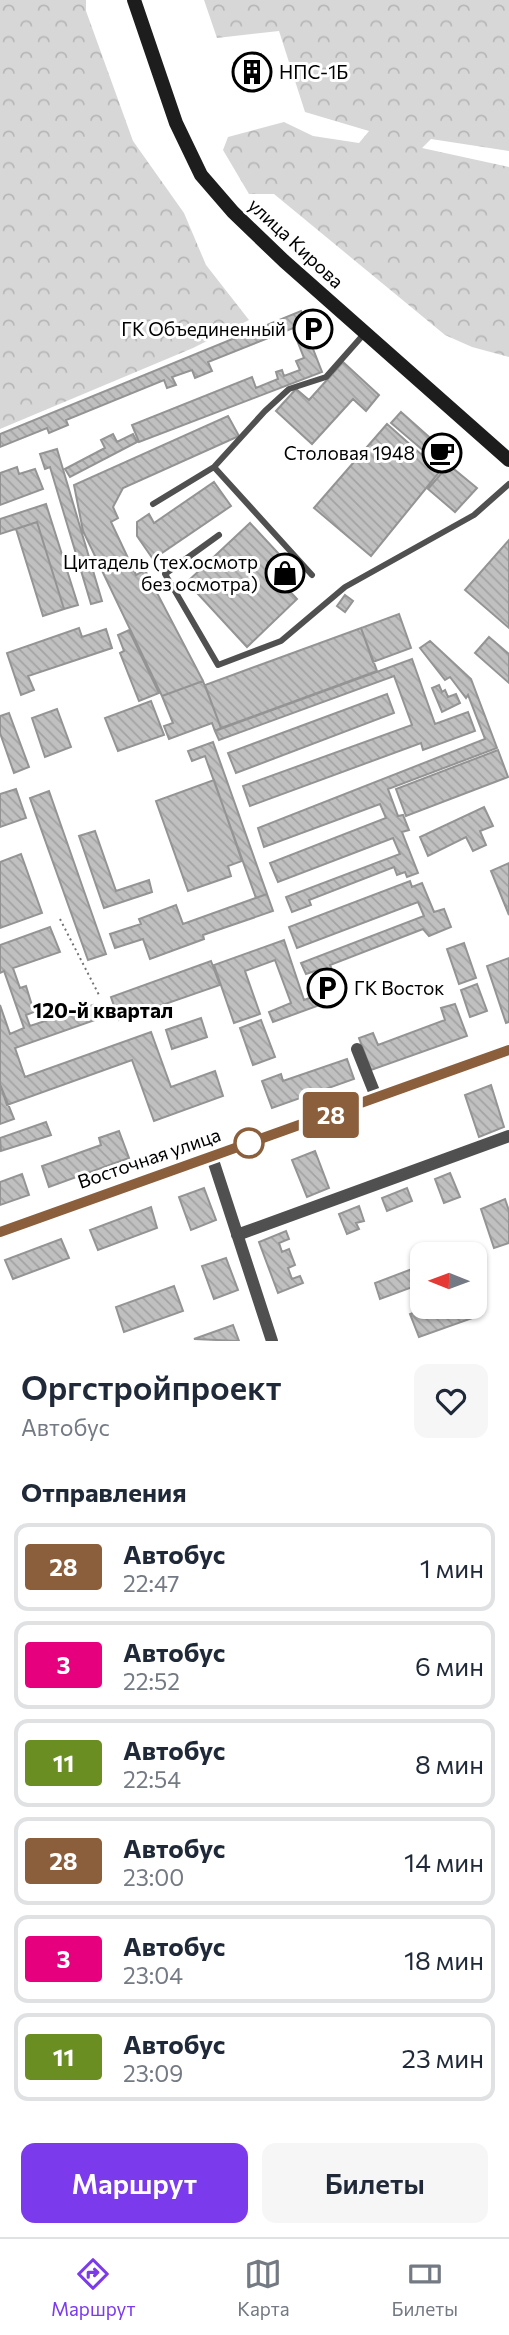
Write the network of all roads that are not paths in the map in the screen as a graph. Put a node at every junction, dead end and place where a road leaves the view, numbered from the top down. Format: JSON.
{"nodes":[{"id":1,"x":134,"y":0,"type":"edge"},
{"id":2,"x":365,"y":333,"type":"junction"},
{"id":3,"x":509,"y":460,"type":"edge"},
{"id":4,"x":214,"y":467,"type":"junction"},
{"id":5,"x":509,"y":484,"type":"edge"},
{"id":6,"x":153,"y":504,"type":"dead end"},
{"id":7,"x":219,"y":535,"type":"dead end"},
{"id":8,"x":312,"y":575,"type":"dead end"},
{"id":9,"x":356,"y":1049,"type":"dead end"},
{"id":10,"x":509,"y":1050,"type":"edge"},
{"id":11,"x":377,"y":1099,"type":"junction"},
{"id":12,"x":509,"y":1136,"type":"edge"},
{"id":13,"x":212,"y":1157,"type":"junction"},
{"id":14,"x":0,"y":1232,"type":"edge"},
{"id":15,"x":237,"y":1234,"type":"junction"},
{"id":16,"x":272,"y":1341,"type":"edge"}],
"edges":[{"from":1,"to":2,"type":"street","name":"улица Кирова"},
{"from":2,"to":3,"type":"street","name":"улица Кирова"},
{"from":2,"to":4,"type":"lane"},
{"from":4,"to":6,"type":"lane"},
{"from":4,"to":8,"type":"lane"},
{"from":5,"to":7,"type":"lane"},
{"from":9,"to":11,"type":"street"},
{"from":10,"to":11,"type":"street","name":"Восточная улица"},
{"from":11,"to":13,"type":"street","name":"Восточная улица"},
{"from":12,"to":15,"type":"street"},
{"from":13,"to":14,"type":"street","name":"Восточная улица"},
{"from":13,"to":15,"type":"street"},
{"from":15,"to":16,"type":"street"}]}
